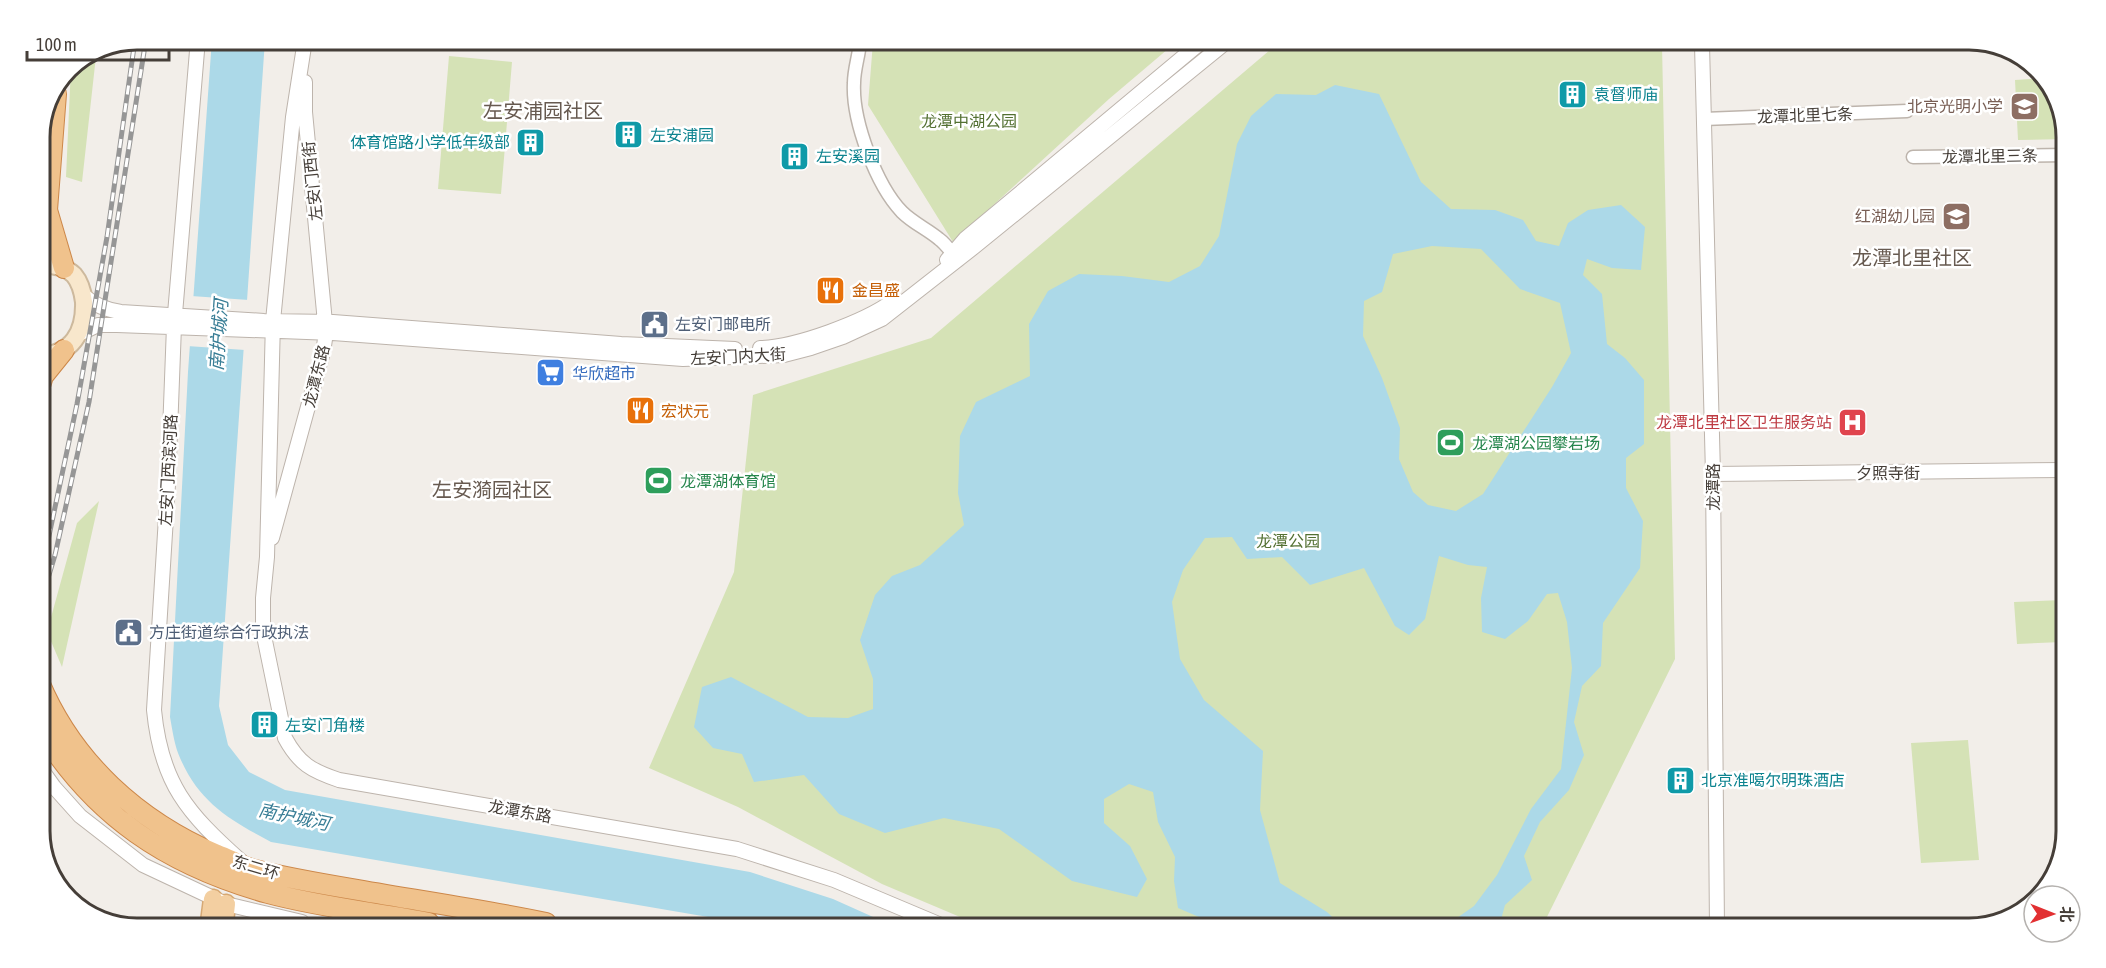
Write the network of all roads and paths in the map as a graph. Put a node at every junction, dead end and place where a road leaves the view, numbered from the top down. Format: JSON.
{"nodes":[{"id":1,"x":197,"y":50,"type":"edge"},
{"id":2,"x":303,"y":50,"type":"edge"},
{"id":3,"x":305,"y":50,"type":"edge"},
{"id":4,"x":859,"y":50,"type":"edge"},
{"id":5,"x":1191,"y":50,"type":"edge"},
{"id":6,"x":1216,"y":50,"type":"edge"},
{"id":7,"x":1702,"y":50,"type":"edge"},
{"id":8,"x":55,"y":106,"type":"edge"},
{"id":9,"x":1907,"y":111,"type":"dead end"},
{"id":10,"x":1704,"y":119,"type":"junction"},
{"id":11,"x":2056,"y":155,"type":"edge"},
{"id":12,"x":1913,"y":157,"type":"dead end"},
{"id":13,"x":50,"y":171,"type":"edge"},
{"id":14,"x":50,"y":220,"type":"edge"},
{"id":15,"x":955,"y":257,"type":"junction"},
{"id":16,"x":50,"y":265,"type":"edge"},
{"id":17,"x":64,"y":268,"type":"junction"},
{"id":18,"x":83,"y":295,"type":"junction"},
{"id":19,"x":180,"y":321,"type":"junction"},
{"id":20,"x":273,"y":326,"type":"junction"},
{"id":21,"x":326,"y":328,"type":"junction"},
{"id":22,"x":79,"y":334,"type":"junction"},
{"id":23,"x":64,"y":350,"type":"junction"},
{"id":24,"x":50,"y":353,"type":"edge"},
{"id":25,"x":50,"y":368,"type":"edge"},
{"id":26,"x":2056,"y":470,"type":"edge"},
{"id":27,"x":1713,"y":474,"type":"junction"},
{"id":28,"x":267,"y":557,"type":"junction"},
{"id":29,"x":50,"y":705,"type":"edge"},
{"id":30,"x":50,"y":742,"type":"edge"},
{"id":31,"x":50,"y":781,"type":"edge"},
{"id":32,"x":249,"y":868,"type":"junction"},
{"id":33,"x":221,"y":908,"type":"edge"},
{"id":34,"x":389,"y":916,"type":"junction"},
{"id":35,"x":285,"y":919,"type":"edge"},
{"id":36,"x":365,"y":919,"type":"edge"},
{"id":37,"x":406,"y":919,"type":"edge"},
{"id":38,"x":523,"y":919,"type":"edge"},
{"id":39,"x":927,"y":919,"type":"edge"},
{"id":40,"x":1716,"y":919,"type":"edge"}],
"edges":[{"from":1,"to":19,"type":"street","name":"左安门西滨河路"},
{"from":2,"to":20,"type":"street","name":"左安门西街"},
{"from":3,"to":21,"type":"street","name":"左安门西街"},
{"from":4,"to":15,"type":"street"},
{"from":5,"to":15,"type":"street","name":"左安门内大街"},
{"from":6,"to":15,"type":"street","name":"左安门内大街"},
{"from":7,"to":10,"type":"street","name":"龙潭路"},
{"from":8,"to":13,"type":"highway"},
{"from":9,"to":10,"type":"street","name":"龙潭北里七条"},
{"from":10,"to":27,"type":"street","name":"龙潭路"},
{"from":11,"to":12,"type":"street","name":"龙潭北里三条"},
{"from":14,"to":17,"type":"highway"},
{"from":15,"to":21,"type":"street","name":"左安门内大街"},
{"from":16,"to":17,"type":"main road"},
{"from":17,"to":18,"type":"main road"},
{"from":18,"to":19,"type":"street"},
{"from":18,"to":22,"type":"main road"},
{"from":19,"to":20,"type":"street","name":"左安门内大街"},
{"from":19,"to":22,"type":"street"},
{"from":19,"to":32,"type":"street","name":"左安门西滨河路"},
{"from":20,"to":21,"type":"street","name":"左安门内大街"},
{"from":20,"to":28,"type":"street","name":"龙潭东路"},
{"from":21,"to":28,"type":"street","name":"龙潭东路"},
{"from":22,"to":23,"type":"main road"},
{"from":23,"to":24,"type":"main road"},
{"from":23,"to":25,"type":"highway"},
{"from":26,"to":27,"type":"street","name":"夕照寺街"},
{"from":27,"to":40,"type":"street","name":"龙潭路"},
{"from":28,"to":39,"type":"street","name":"龙潭东路"},
{"from":29,"to":32,"type":"highway","name":"东二环"},
{"from":30,"to":34,"type":"highway","name":"东二环"},
{"from":31,"to":33,"type":"street"},
{"from":32,"to":38,"type":"highway","name":"东二环"},
{"from":33,"to":35,"type":"street"},
{"from":34,"to":36,"type":"highway"},
{"from":34,"to":37,"type":"highway","name":"东二环"}]}
